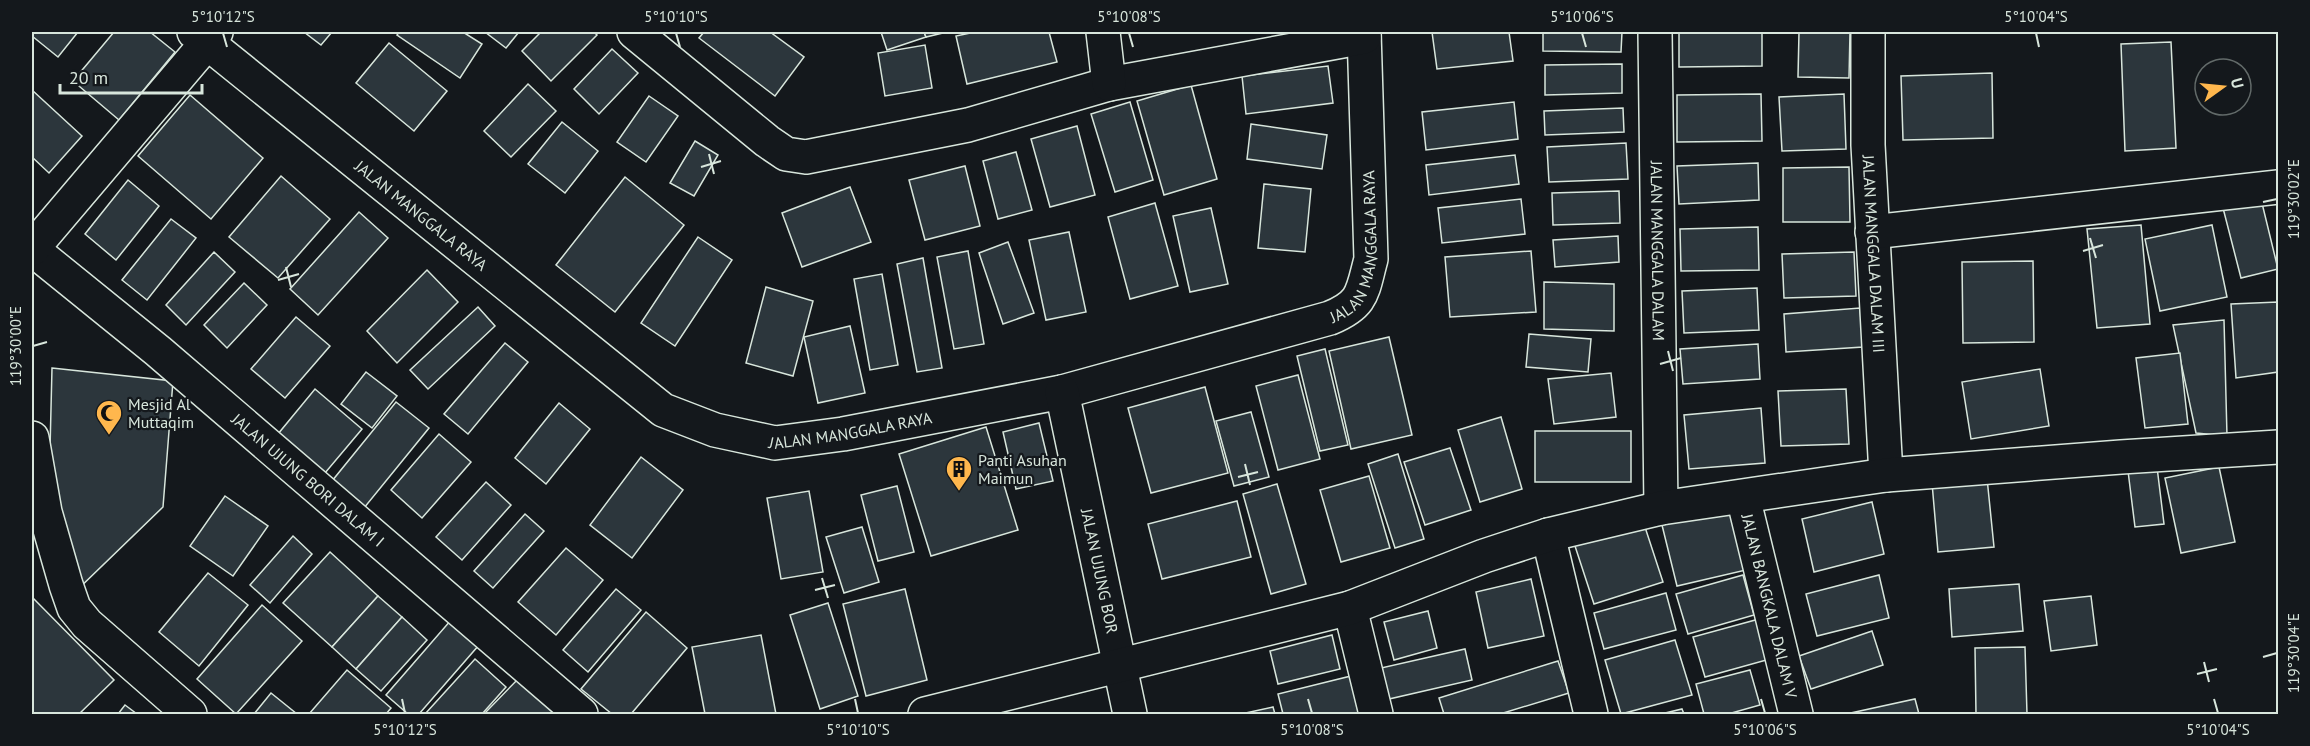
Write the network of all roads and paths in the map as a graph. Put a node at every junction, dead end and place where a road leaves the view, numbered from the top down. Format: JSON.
{"nodes":[{"id":1,"x":634,"y":32,"type":"edge"},
{"id":2,"x":1102,"y":32,"type":"edge"},
{"id":3,"x":1656,"y":32,"type":"edge"},
{"id":4,"x":1868,"y":32,"type":"edge"},
{"id":5,"x":1364,"y":34,"type":"edge"},
{"id":6,"x":206,"y":35,"type":"edge"},
{"id":7,"x":1109,"y":84,"type":"junction"},
{"id":8,"x":2278,"y":188,"type":"edge"},
{"id":9,"x":1872,"y":232,"type":"junction"},
{"id":10,"x":32,"y":249,"type":"edge"},
{"id":11,"x":1062,"y":392,"type":"junction"},
{"id":12,"x":32,"y":438,"type":"edge"},
{"id":13,"x":2278,"y":447,"type":"edge"},
{"id":14,"x":1886,"y":475,"type":"junction"},
{"id":15,"x":1743,"y":497,"type":"junction"},
{"id":16,"x":1661,"y":508,"type":"junction"},
{"id":17,"x":1548,"y":535,"type":"junction"},
{"id":18,"x":1350,"y":608,"type":"junction"},
{"id":19,"x":1118,"y":665,"type":"junction"},
{"id":20,"x":190,"y":714,"type":"edge"},
{"id":21,"x":581,"y":714,"type":"edge"},
{"id":22,"x":925,"y":714,"type":"edge"},
{"id":23,"x":1130,"y":714,"type":"edge"},
{"id":24,"x":1376,"y":714,"type":"edge"},
{"id":25,"x":1591,"y":714,"type":"edge"},
{"id":26,"x":1796,"y":714,"type":"edge"}],
"edges":[{"from":1,"to":7,"type":"street"},
{"from":2,"to":7,"type":"street"},
{"from":3,"to":16,"type":"street","name":"JALAN MANGGALA DALAM"},
{"from":4,"to":9,"type":"street","name":"JALAN MANGGALA DALAM III"},
{"from":5,"to":7,"type":"street"},
{"from":5,"to":11,"type":"street","name":"JALAN MANGGALA RAYA"},
{"from":6,"to":10,"type":"street"},
{"from":6,"to":11,"type":"street","name":"JALAN MANGGALA RAYA"},
{"from":8,"to":9,"type":"street"},
{"from":9,"to":14,"type":"street","name":"JALAN MANGGALA DALAM III"},
{"from":10,"to":21,"type":"street","name":"JALAN UJUNG BORI DALAM I"},
{"from":11,"to":19,"type":"street","name":"JALAN UJUNG BOR"},
{"from":12,"to":20,"type":"street"},
{"from":13,"to":14,"type":"street"},
{"from":14,"to":15,"type":"street"},
{"from":15,"to":16,"type":"street"},
{"from":15,"to":26,"type":"street","name":"JALAN BANGKALA DALAM V"},
{"from":16,"to":17,"type":"street"},
{"from":17,"to":18,"type":"street"},
{"from":17,"to":25,"type":"street"},
{"from":18,"to":19,"type":"street"},
{"from":18,"to":24,"type":"street"},
{"from":19,"to":22,"type":"street"},
{"from":19,"to":23,"type":"street","name":"JALAN UJUNG BOR"}]}
